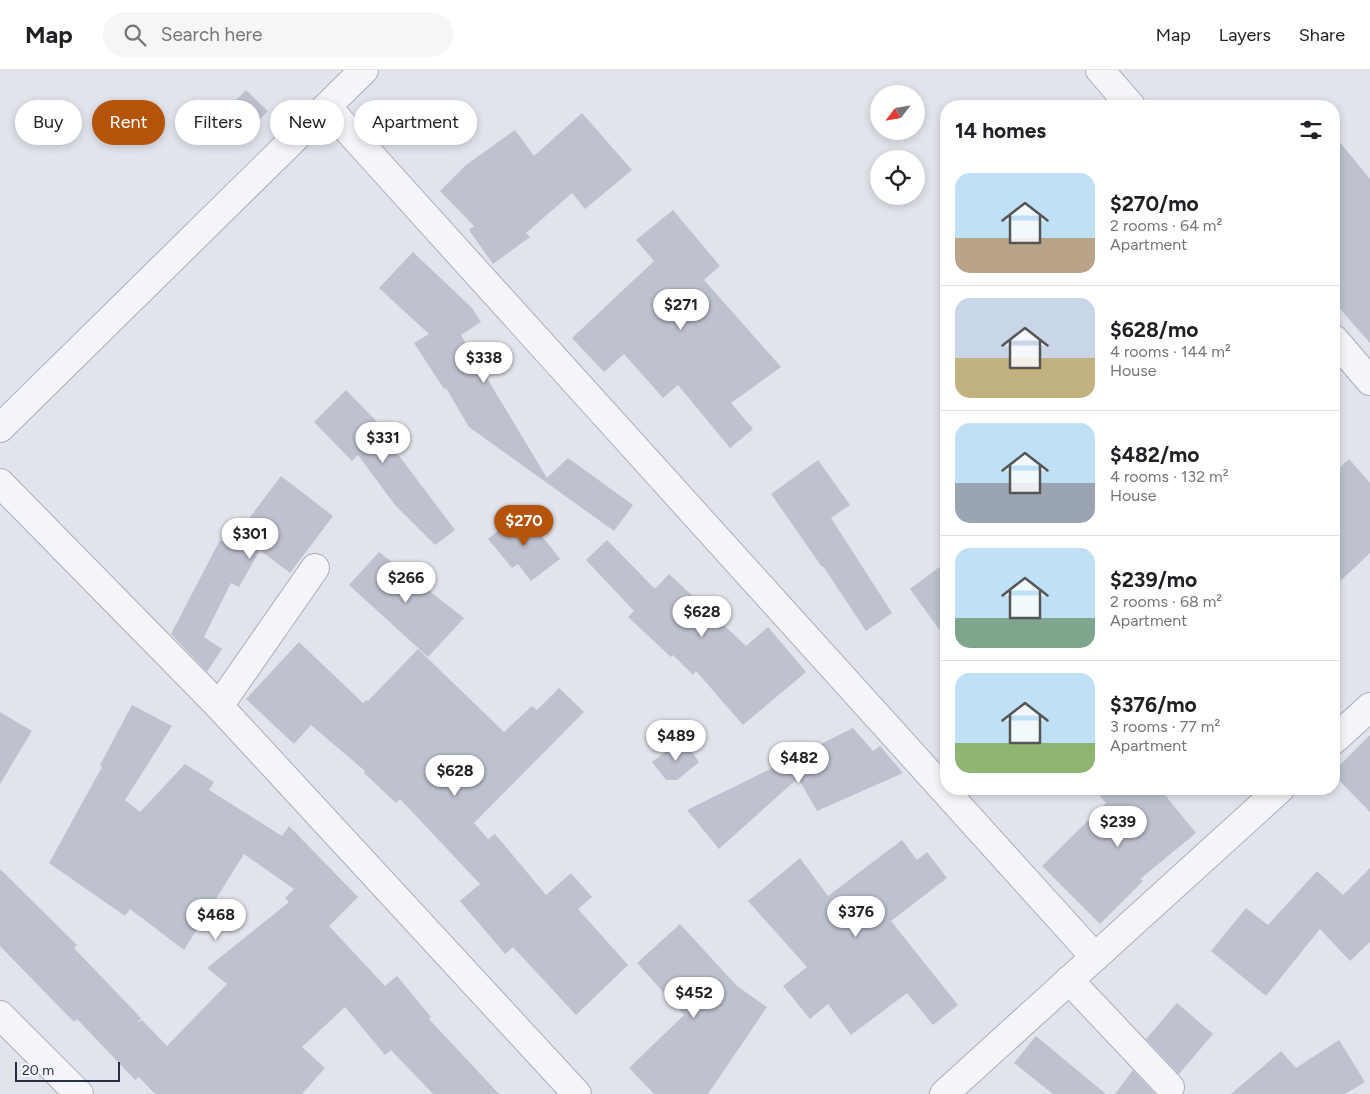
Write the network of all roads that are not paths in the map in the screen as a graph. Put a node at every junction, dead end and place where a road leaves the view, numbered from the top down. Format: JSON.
{"nodes":[{"id":1,"x":364,"y":70,"type":"edge"},
{"id":2,"x":1100,"y":70,"type":"edge"},
{"id":3,"x":336,"y":100,"type":"edge"},
{"id":4,"x":1126,"y":100,"type":"edge"},
{"id":5,"x":344,"y":126,"type":"edge"},
{"id":6,"x":290,"y":145,"type":"edge"},
{"id":7,"x":1340,"y":346,"type":"edge"},
{"id":8,"x":1370,"y":381,"type":"edge"},
{"id":9,"x":0,"y":428,"type":"edge"},
{"id":10,"x":0,"y":483,"type":"edge"},
{"id":11,"x":315,"y":568,"type":"dead end"},
{"id":12,"x":219,"y":706,"type":"junction"},
{"id":13,"x":1370,"y":707,"type":"edge"},
{"id":14,"x":1340,"y":734,"type":"edge"},
{"id":15,"x":940,"y":785,"type":"edge"},
{"id":16,"x":949,"y":795,"type":"edge"},
{"id":17,"x":1273,"y":795,"type":"edge"},
{"id":18,"x":1095,"y":957,"type":"junction"},
{"id":19,"x":1069,"y":980,"type":"junction"},
{"id":20,"x":0,"y":1015,"type":"edge"},
{"id":21,"x":1170,"y":1087,"type":"dead end"},
{"id":22,"x":79,"y":1094,"type":"edge"},
{"id":23,"x":577,"y":1094,"type":"edge"},
{"id":24,"x":944,"y":1094,"type":"edge"}],
"edges":[{"from":1,"to":3,"type":"street"},
{"from":2,"to":4,"type":"street"},
{"from":5,"to":15,"type":"street"},
{"from":6,"to":9,"type":"street"},
{"from":7,"to":8,"type":"street"},
{"from":10,"to":12,"type":"street"},
{"from":11,"to":12,"type":"street"},
{"from":12,"to":23,"type":"street"},
{"from":13,"to":14,"type":"street"},
{"from":16,"to":18,"type":"street"},
{"from":17,"to":18,"type":"street"},
{"from":18,"to":19,"type":"street"},
{"from":19,"to":21,"type":"street"},
{"from":19,"to":24,"type":"street"},
{"from":20,"to":22,"type":"street"}]}
